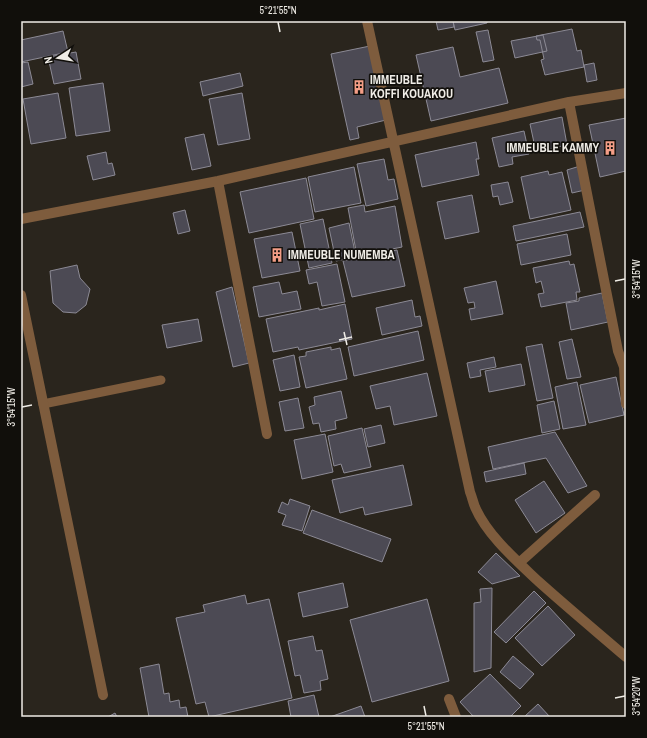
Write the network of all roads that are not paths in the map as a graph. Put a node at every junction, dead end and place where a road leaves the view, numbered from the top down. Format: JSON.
{"nodes":[{"id":1,"x":367,"y":21,"type":"edge"},
{"id":2,"x":626,"y":92,"type":"edge"},
{"id":3,"x":569,"y":102,"type":"junction"},
{"id":4,"x":393,"y":142,"type":"junction"},
{"id":5,"x":218,"y":181,"type":"junction"},
{"id":6,"x":21,"y":219,"type":"edge"},
{"id":7,"x":21,"y":295,"type":"edge"},
{"id":8,"x":625,"y":367,"type":"edge"},
{"id":9,"x":161,"y":380,"type":"dead end"},
{"id":10,"x":43,"y":404,"type":"junction"},
{"id":11,"x":626,"y":404,"type":"edge"},
{"id":12,"x":267,"y":434,"type":"dead end"},
{"id":13,"x":595,"y":495,"type":"dead end"},
{"id":14,"x":519,"y":563,"type":"junction"},
{"id":15,"x":626,"y":657,"type":"edge"},
{"id":16,"x":103,"y":695,"type":"dead end"},
{"id":17,"x":449,"y":699,"type":"dead end"},
{"id":18,"x":456,"y":717,"type":"edge"}],
"edges":[{"from":1,"to":4,"type":"street"},
{"from":2,"to":3,"type":"street"},
{"from":3,"to":4,"type":"street"},
{"from":3,"to":8,"type":"street"},
{"from":4,"to":5,"type":"street"},
{"from":4,"to":14,"type":"street"},
{"from":5,"to":6,"type":"street"},
{"from":5,"to":12,"type":"street"},
{"from":7,"to":10,"type":"street"},
{"from":8,"to":11,"type":"street"},
{"from":9,"to":10,"type":"lane"},
{"from":10,"to":16,"type":"street"},
{"from":13,"to":14,"type":"street"},
{"from":14,"to":15,"type":"street"},
{"from":17,"to":18,"type":"street"}]}
